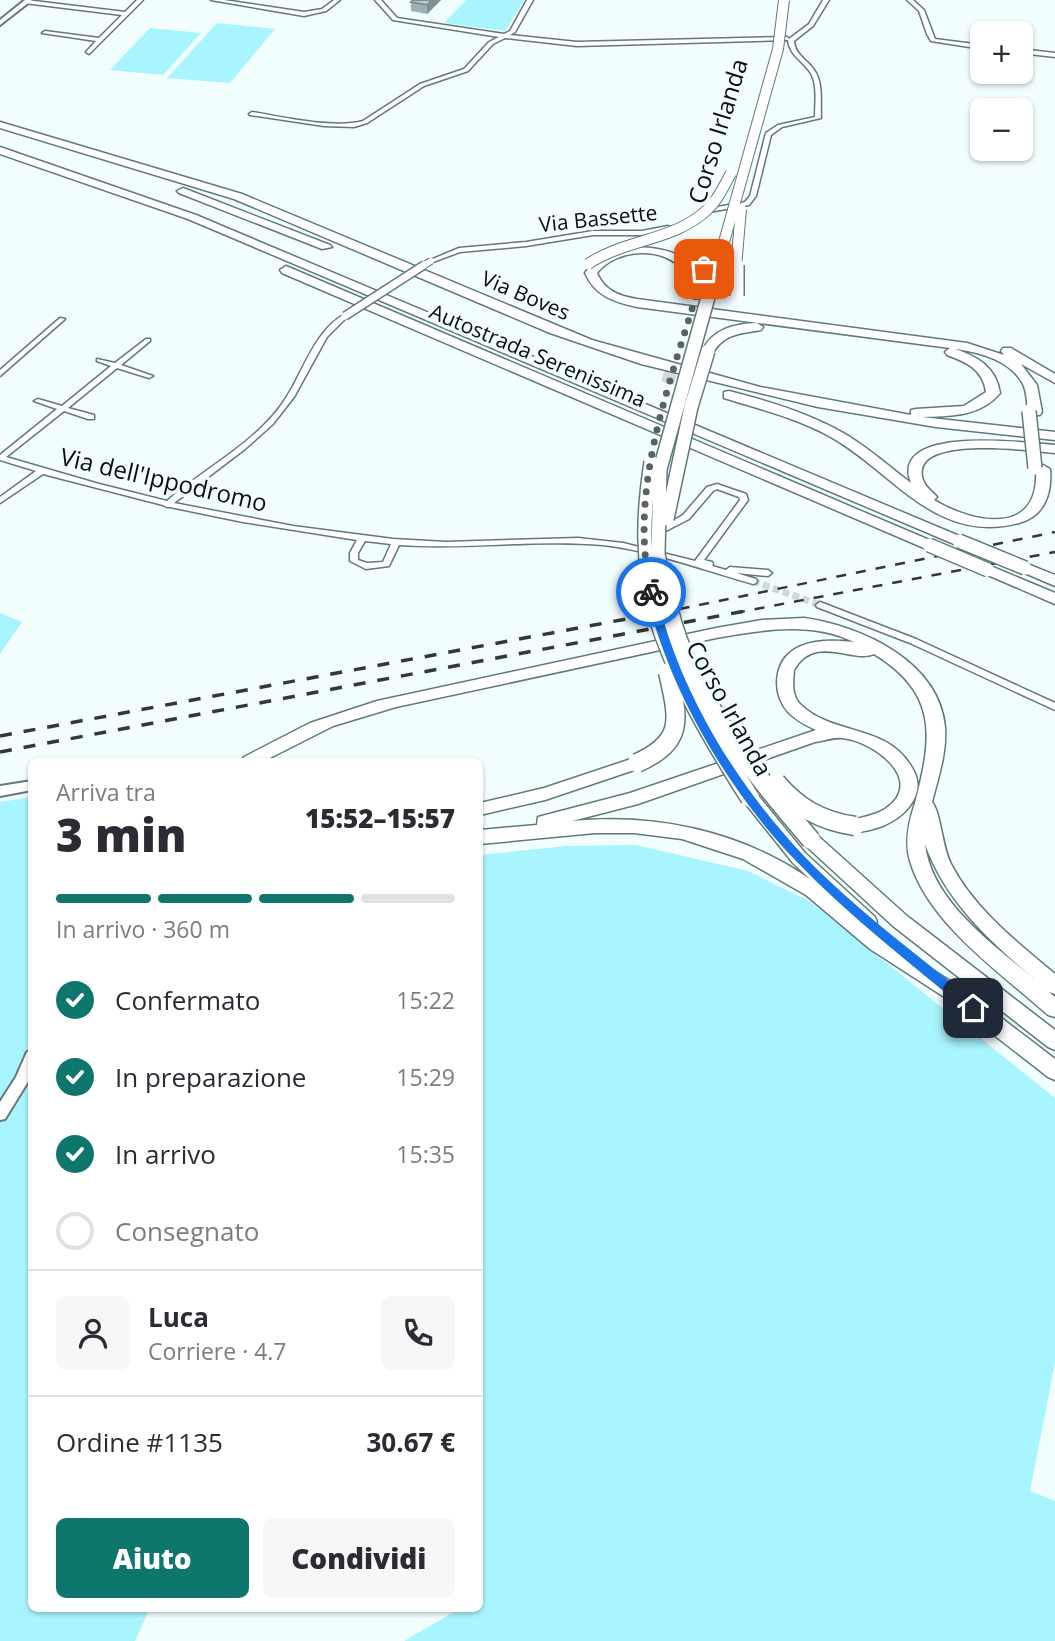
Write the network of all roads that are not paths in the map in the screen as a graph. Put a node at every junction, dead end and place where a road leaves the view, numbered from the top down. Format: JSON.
{"nodes":[{"id":1,"x":132,"y":0,"type":"edge"},
{"id":2,"x":140,"y":0,"type":"edge"},
{"id":3,"x":214,"y":0,"type":"edge"},
{"id":4,"x":337,"y":0,"type":"edge"},
{"id":5,"x":378,"y":0,"type":"edge"},
{"id":6,"x":530,"y":0,"type":"edge"},
{"id":7,"x":776,"y":0,"type":"edge"},
{"id":8,"x":785,"y":0,"type":"edge"},
{"id":9,"x":826,"y":0,"type":"edge"},
{"id":10,"x":910,"y":0,"type":"edge"},
{"id":11,"x":27,"y":1,"type":"edge"},
{"id":12,"x":126,"y":14,"type":"junction"},
{"id":13,"x":3,"y":21,"type":"edge"},
{"id":14,"x":45,"y":33,"type":"dead end"},
{"id":15,"x":508,"y":36,"type":"junction"},
{"id":16,"x":100,"y":40,"type":"junction"},
{"id":17,"x":791,"y":40,"type":"junction"},
{"id":18,"x":970,"y":45,"type":"edge"},
{"id":19,"x":89,"y":52,"type":"dead end"},
{"id":20,"x":1033,"y":52,"type":"edge"},
{"id":21,"x":1055,"y":55,"type":"edge"},
{"id":22,"x":252,"y":114,"type":"dead end"},
{"id":23,"x":0,"y":125,"type":"edge"},
{"id":24,"x":0,"y":131,"type":"edge"},
{"id":25,"x":0,"y":150,"type":"edge"},
{"id":26,"x":0,"y":160,"type":"edge"},
{"id":27,"x":744,"y":164,"type":"junction"},
{"id":28,"x":731,"y":173,"type":"junction"},
{"id":29,"x":338,"y":251,"type":"dead end"},
{"id":30,"x":362,"y":261,"type":"dead end"},
{"id":31,"x":592,"y":265,"type":"junction"},
{"id":32,"x":697,"y":295,"type":"junction"},
{"id":33,"x":62,"y":319,"type":"dead end"},
{"id":34,"x":839,"y":332,"type":"junction"},
{"id":35,"x":148,"y":340,"type":"dead end"},
{"id":36,"x":934,"y":341,"type":"junction"},
{"id":37,"x":916,"y":344,"type":"junction"},
{"id":38,"x":99,"y":360,"type":"dead end"},
{"id":39,"x":116,"y":365,"type":"junction"},
{"id":40,"x":0,"y":374,"type":"edge"},
{"id":41,"x":663,"y":375,"type":"tunnel mouth"},
{"id":42,"x":149,"y":376,"type":"dead end"},
{"id":43,"x":1055,"y":379,"type":"edge"},
{"id":44,"x":737,"y":386,"type":"junction"},
{"id":45,"x":38,"y":401,"type":"dead end"},
{"id":46,"x":63,"y":408,"type":"junction"},
{"id":47,"x":1032,"y":411,"type":"junction"},
{"id":48,"x":91,"y":417,"type":"dead end"},
{"id":49,"x":1025,"y":442,"type":"tunnel mouth"},
{"id":50,"x":1053,"y":443,"type":"edge"},
{"id":51,"x":0,"y":458,"type":"edge"},
{"id":52,"x":1039,"y":468,"type":"junction"},
{"id":53,"x":43,"y":470,"type":"junction"},
{"id":54,"x":0,"y":501,"type":"edge"},
{"id":55,"x":167,"y":505,"type":"junction"},
{"id":56,"x":362,"y":539,"type":"junction"},
{"id":57,"x":396,"y":543,"type":"junction"},
{"id":58,"x":653,"y":558,"type":"junction"},
{"id":59,"x":768,"y":573,"type":"dead end"},
{"id":60,"x":753,"y":581,"type":"tunnel mouth"},
{"id":61,"x":1055,"y":581,"type":"edge"},
{"id":62,"x":1055,"y":599,"type":"edge"},
{"id":63,"x":820,"y":605,"type":"tunnel mouth"},
{"id":64,"x":659,"y":627,"type":"junction"},
{"id":65,"x":890,"y":658,"type":"junction"},
{"id":66,"x":710,"y":700,"type":"junction"},
{"id":67,"x":1055,"y":707,"type":"edge"},
{"id":68,"x":842,"y":733,"type":"junction"},
{"id":69,"x":271,"y":755,"type":"edge"},
{"id":70,"x":28,"y":786,"type":"edge"},
{"id":71,"x":0,"y":791,"type":"edge"},
{"id":72,"x":927,"y":791,"type":"junction"},
{"id":73,"x":483,"y":808,"type":"edge"},
{"id":74,"x":483,"y":836,"type":"edge"},
{"id":75,"x":483,"y":837,"type":"edge"},
{"id":76,"x":1055,"y":986,"type":"edge"},
{"id":77,"x":958,"y":996,"type":"junction"},
{"id":78,"x":1055,"y":1009,"type":"edge"},
{"id":79,"x":1055,"y":1041,"type":"edge"},
{"id":80,"x":28,"y":1066,"type":"edge"},
{"id":81,"x":1055,"y":1071,"type":"edge"},
{"id":82,"x":0,"y":1114,"type":"edge"}],
"edges":[{"from":1,"to":2,"type":"street"},
{"from":2,"to":12,"type":"street"},
{"from":3,"to":4,"type":"street"},
{"from":5,"to":15,"type":"street"},
{"from":6,"to":15,"type":"street"},
{"from":7,"to":28,"type":"highway","name":"Corso Irlanda"},
{"from":8,"to":27,"type":"highway","name":"Corso Irlanda","bridge":true},
{"from":9,"to":17,"type":"street"},
{"from":10,"to":18,"type":"street"},
{"from":11,"to":12,"type":"street"},
{"from":11,"to":13,"type":"street"},
{"from":12,"to":16,"type":"street"},
{"from":14,"to":16,"type":"street"},
{"from":15,"to":17,"type":"street"},
{"from":15,"to":22,"type":"street"},
{"from":16,"to":19,"type":"street"},
{"from":17,"to":55,"type":"street","name":"Via Bassette","bridge":true},
{"from":20,"to":21,"type":"street"},
{"from":23,"to":44,"type":"highway","name":"Via Boves"},
{"from":24,"to":29,"type":"highway"},
{"from":25,"to":61,"type":"highway","name":"Autostrada Serenissima","bridge":true},
{"from":26,"to":62,"type":"highway","name":"Autostrada Serenissima","bridge":true},
{"from":27,"to":34,"type":"highway","bridge":true},
{"from":27,"to":58,"type":"highway","name":"Corso Irlanda","bridge":true},
{"from":28,"to":31,"type":"highway","bridge":true},
{"from":28,"to":32,"type":"highway","name":"Corso Irlanda","bridge":true},
{"from":30,"to":41,"type":"highway","name":"Via Boves"},
{"from":31,"to":32,"type":"highway","bridge":true},
{"from":31,"to":34,"type":"highway"},
{"from":32,"to":64,"type":"highway","name":"Corso Irlanda","bridge":true},
{"from":33,"to":40,"type":"street"},
{"from":34,"to":36,"type":"highway"},
{"from":34,"to":37,"type":"highway"},
{"from":34,"to":58,"type":"highway","bridge":true},
{"from":35,"to":39,"type":"street"},
{"from":36,"to":43,"type":"highway"},
{"from":36,"to":47,"type":"highway"},
{"from":37,"to":44,"type":"highway"},
{"from":37,"to":47,"type":"highway"},
{"from":38,"to":39,"type":"street"},
{"from":39,"to":42,"type":"street"},
{"from":39,"to":46,"type":"street"},
{"from":44,"to":50,"type":"highway","name":"Via Boves"},
{"from":45,"to":46,"type":"street"},
{"from":46,"to":48,"type":"street"},
{"from":46,"to":51,"type":"street"},
{"from":47,"to":52,"type":"highway"},
{"from":49,"to":52,"type":"highway"},
{"from":50,"to":52,"type":"highway"},
{"from":51,"to":53,"type":"street","name":"Via dell'Ippodromo"},
{"from":53,"to":54,"type":"street"},
{"from":53,"to":55,"type":"street","name":"Via dell'Ippodromo"},
{"from":55,"to":56,"type":"street","name":"Via dell'Ippodromo"},
{"from":56,"to":57,"type":"street","name":"Via dell'Ippodromo"},
{"from":56,"to":57,"type":"street"},
{"from":57,"to":58,"type":"street","name":"Via dell'Ippodromo"},
{"from":58,"to":59,"type":"street"},
{"from":58,"to":60,"type":"street","name":"Via dell'Ippodromo"},
{"from":58,"to":66,"type":"highway","name":"Corso Irlanda","bridge":true},
{"from":63,"to":67,"type":"street"},
{"from":64,"to":73,"type":"highway","bridge":true},
{"from":64,"to":77,"type":"highway","name":"Corso Irlanda","bridge":true},
{"from":65,"to":68,"type":"highway"},
{"from":65,"to":69,"type":"highway"},
{"from":65,"to":72,"type":"highway"},
{"from":66,"to":68,"type":"highway","bridge":true},
{"from":66,"to":79,"type":"highway","name":"Corso Irlanda","bridge":true},
{"from":68,"to":74,"type":"highway"},
{"from":70,"to":71,"type":"street"},
{"from":72,"to":76,"type":"highway"},
{"from":72,"to":78,"type":"highway"},
{"from":75,"to":77,"type":"highway"},
{"from":77,"to":81,"type":"highway","name":"Corso Irlanda"},
{"from":80,"to":82,"type":"street"}]}
